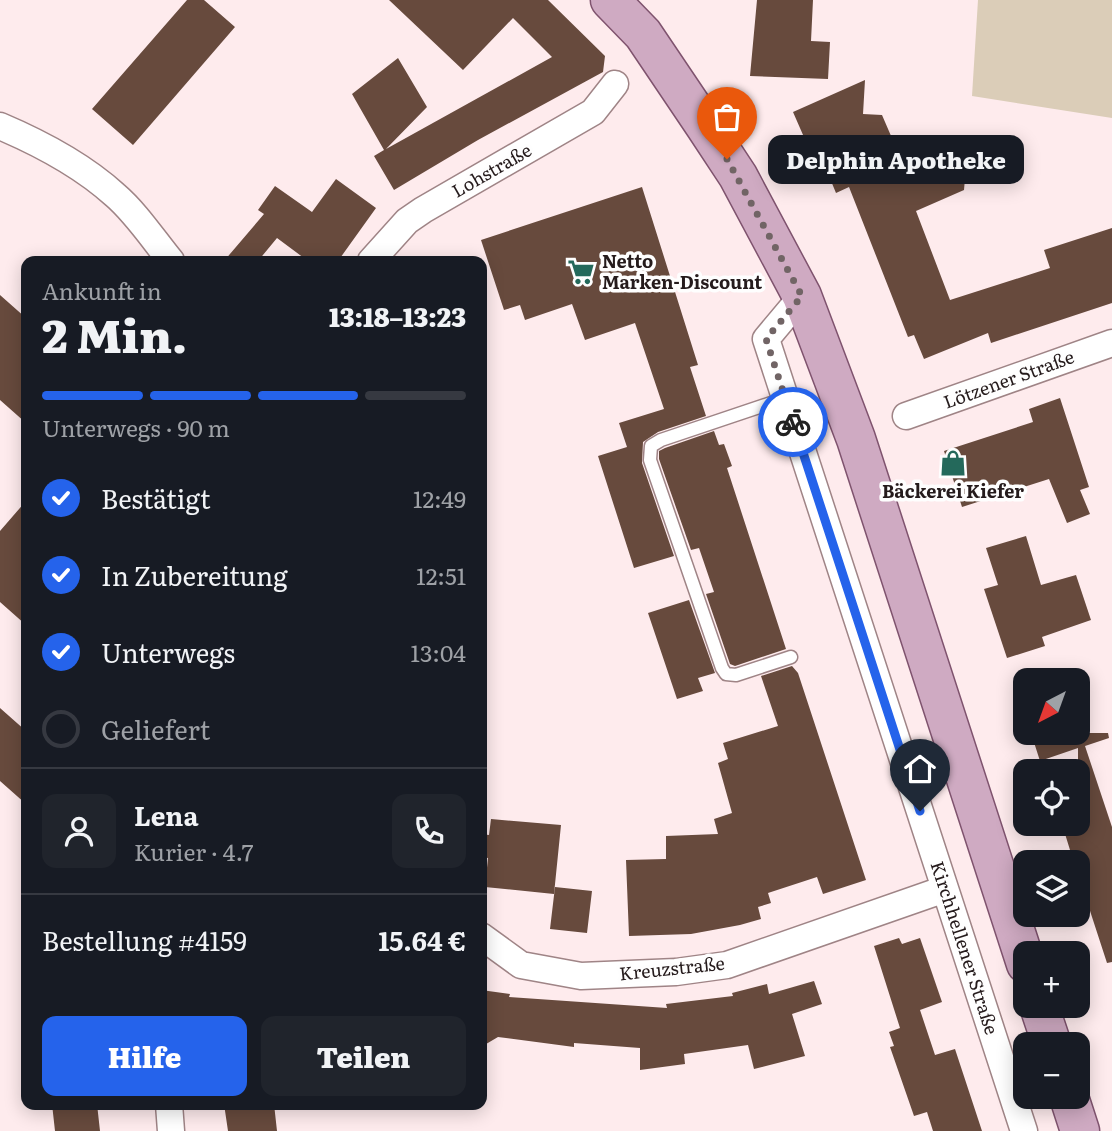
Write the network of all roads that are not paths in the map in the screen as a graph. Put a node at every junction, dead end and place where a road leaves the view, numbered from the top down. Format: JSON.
{"nodes":[{"id":1,"x":610,"y":0,"type":"edge"},
{"id":2,"x":615,"y":84,"type":"dead end"},
{"id":3,"x":0,"y":126,"type":"edge"},
{"id":4,"x":167,"y":256,"type":"edge"},
{"id":5,"x":375,"y":256,"type":"edge"},
{"id":6,"x":802,"y":296,"type":"junction"},
{"id":7,"x":1112,"y":343,"type":"edge"},
{"id":8,"x":786,"y":398,"type":"junction"},
{"id":9,"x":906,"y":416,"type":"dead end"},
{"id":10,"x":790,"y":657,"type":"dead end"},
{"id":11,"x":945,"y":888,"type":"junction"},
{"id":12,"x":487,"y":940,"type":"edge"},
{"id":13,"x":1019,"y":941,"type":"edge"},
{"id":14,"x":1073,"y":1109,"type":"edge"},
{"id":15,"x":169,"y":1110,"type":"edge"},
{"id":16,"x":171,"y":1131,"type":"edge"},
{"id":17,"x":1024,"y":1131,"type":"edge"},
{"id":18,"x":1080,"y":1131,"type":"edge"}],
"edges":[{"from":1,"to":6,"type":"main road"},
{"from":2,"to":5,"type":"street","name":"Lohstraße"},
{"from":3,"to":4,"type":"street"},
{"from":6,"to":8,"type":"street","name":"Kirchhellener Straße"},
{"from":6,"to":13,"type":"main road"},
{"from":7,"to":9,"type":"street","name":"Lötzener Straße"},
{"from":8,"to":10,"type":"lane"},
{"from":8,"to":11,"type":"street","name":"Kirchhellener Straße"},
{"from":11,"to":12,"type":"street","name":"Kreuzstraße"},
{"from":11,"to":17,"type":"street","name":"Kirchhellener Straße"},
{"from":14,"to":18,"type":"main road"},
{"from":15,"to":16,"type":"street"}]}
